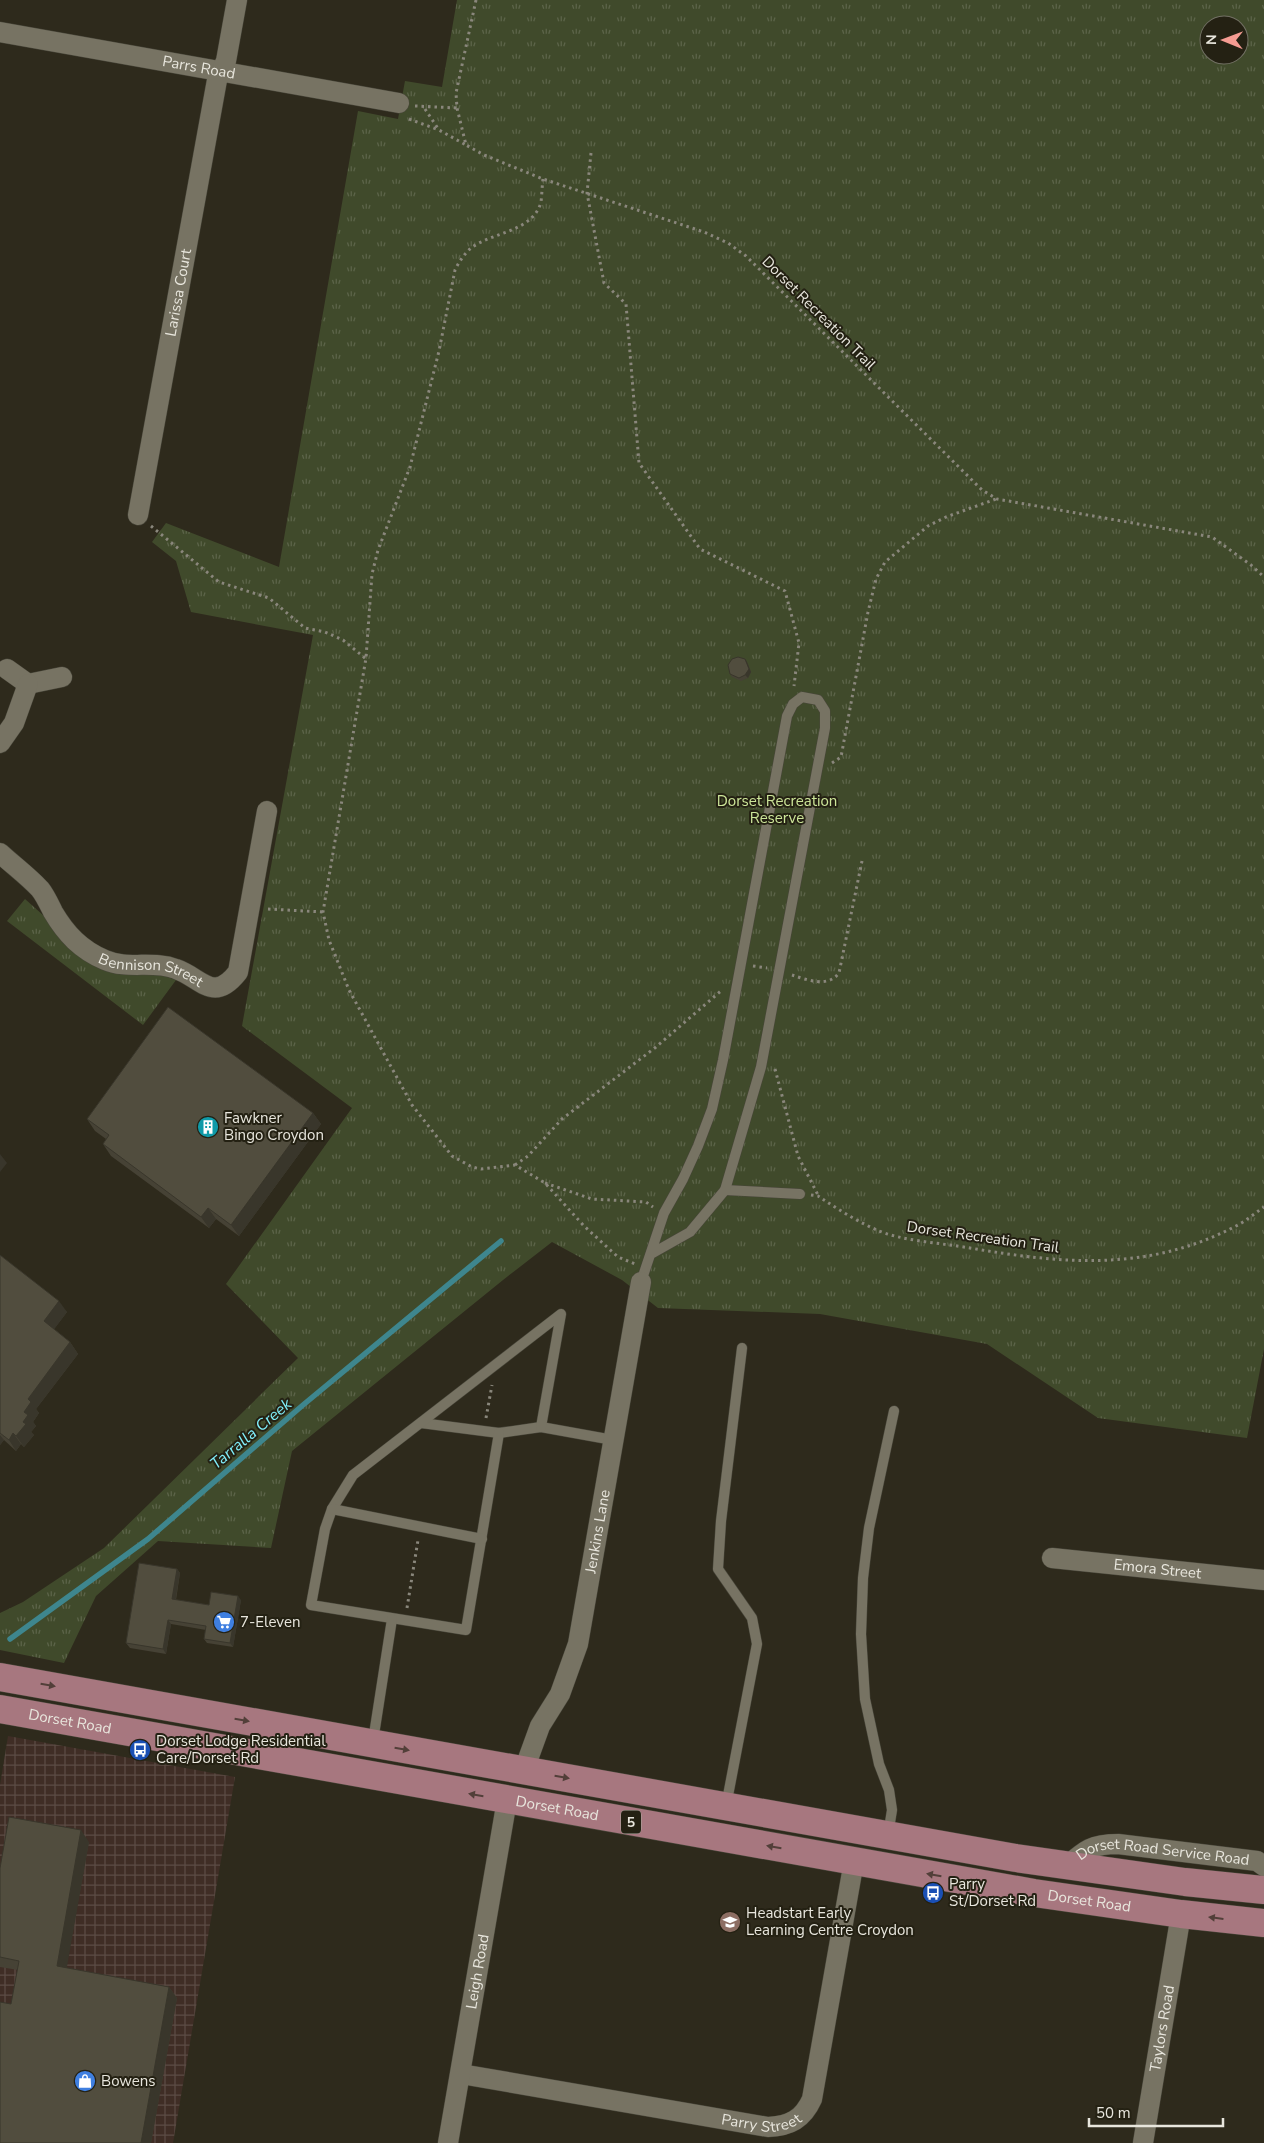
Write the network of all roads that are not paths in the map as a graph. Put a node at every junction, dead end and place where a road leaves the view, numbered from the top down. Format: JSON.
{"nodes":[{"id":1,"x":237,"y":0,"type":"edge"},
{"id":2,"x":0,"y":32,"type":"edge"},
{"id":3,"x":221,"y":71,"type":"junction"},
{"id":4,"x":396,"y":103,"type":"road end"},
{"id":5,"x":138,"y":515,"type":"road end"},
{"id":6,"x":7,"y":669,"type":"dead end"},
{"id":7,"x":62,"y":677,"type":"dead end"},
{"id":8,"x":28,"y":684,"type":"junction"},
{"id":9,"x":0,"y":743,"type":"edge"},
{"id":10,"x":267,"y":811,"type":"dead end"},
{"id":11,"x":0,"y":853,"type":"edge"},
{"id":12,"x":725,"y":1190,"type":"junction"},
{"id":13,"x":800,"y":1194,"type":"dead end"},
{"id":14,"x":651,"y":1254,"type":"junction"},
{"id":15,"x":644,"y":1275,"type":"joint"},
{"id":16,"x":742,"y":1348,"type":"dead end"},
{"id":17,"x":894,"y":1411,"type":"dead end"},
{"id":18,"x":421,"y":1423,"type":"junction"},
{"id":19,"x":541,"y":1427,"type":"junction"},
{"id":20,"x":499,"y":1433,"type":"junction"},
{"id":21,"x":613,"y":1440,"type":"junction"},
{"id":22,"x":332,"y":1510,"type":"junction"},
{"id":23,"x":482,"y":1539,"type":"junction"},
{"id":24,"x":1052,"y":1558,"type":"dead end"},
{"id":25,"x":1264,"y":1580,"type":"edge"},
{"id":26,"x":392,"y":1619,"type":"junction"},
{"id":27,"x":0,"y":1677,"type":"edge"},
{"id":28,"x":0,"y":1709,"type":"edge"},
{"id":29,"x":209,"y":1714,"type":"junction"},
{"id":30,"x":373,"y":1744,"type":"junction"},
{"id":31,"x":202,"y":1745,"type":"junction"},
{"id":32,"x":524,"y":1770,"type":"junction"},
{"id":33,"x":507,"y":1800,"type":"junction"},
{"id":34,"x":726,"y":1807,"type":"junction"},
{"id":35,"x":888,"y":1836,"type":"junction"},
{"id":36,"x":854,"y":1861,"type":"junction"},
{"id":37,"x":1066,"y":1866,"type":"junction"},
{"id":38,"x":1264,"y":1866,"type":"edge"},
{"id":39,"x":1185,"y":1882,"type":"junction"},
{"id":40,"x":1264,"y":1890,"type":"edge"},
{"id":41,"x":1181,"y":1914,"type":"junction"},
{"id":42,"x":1264,"y":1923,"type":"edge"},
{"id":43,"x":461,"y":2074,"type":"junction"},
{"id":44,"x":448,"y":2143,"type":"edge"},
{"id":45,"x":1143,"y":2143,"type":"edge"}],
"edges":[{"from":1,"to":3,"type":"street","name":"Larissa Court"},
{"from":2,"to":3,"type":"street","name":"Parrs Road"},
{"from":3,"to":4,"type":"street","name":"Parrs Road"},
{"from":3,"to":5,"type":"street","name":"Larissa Court"},
{"from":6,"to":8,"type":"street"},
{"from":7,"to":8,"type":"street"},
{"from":8,"to":9,"type":"street"},
{"from":10,"to":11,"type":"street","name":"Bennison Street"},
{"from":12,"to":13,"type":"lane"},
{"from":12,"to":14,"type":"lane"},
{"from":12,"to":14,"type":"lane"},
{"from":14,"to":15,"type":"lane"},
{"from":15,"to":21,"type":"street","name":"Jenkins Lane"},
{"from":16,"to":34,"type":"lane"},
{"from":17,"to":35,"type":"lane"},
{"from":18,"to":19,"type":"lane"},
{"from":18,"to":20,"type":"lane"},
{"from":18,"to":22,"type":"lane"},
{"from":19,"to":20,"type":"lane"},
{"from":19,"to":21,"type":"lane"},
{"from":20,"to":23,"type":"lane"},
{"from":21,"to":32,"type":"street","name":"Jenkins Lane"},
{"from":22,"to":23,"type":"lane"},
{"from":22,"to":26,"type":"lane"},
{"from":23,"to":26,"type":"lane"},
{"from":24,"to":25,"type":"street","name":"Emora Street"},
{"from":26,"to":30,"type":"lane"},
{"from":27,"to":29,"type":"main road","name":"Dorset Road","number":"5","one_way":true},
{"from":28,"to":31,"type":"main road","name":"Dorset Road","number":"5"},
{"from":29,"to":30,"type":"main road","name":"Dorset Road","number":"5","one_way":true},
{"from":29,"to":31,"type":"main road"},
{"from":30,"to":32,"type":"main road","name":"Dorset Road","number":"5","one_way":true},
{"from":33,"to":31,"type":"main road","name":"Dorset Road","number":"5","one_way":true},
{"from":32,"to":33,"type":"main road"},
{"from":32,"to":34,"type":"main road","name":"Dorset Road","number":"5","one_way":true},
{"from":36,"to":33,"type":"main road","name":"Dorset Road","number":"5","one_way":true},
{"from":33,"to":43,"type":"street","name":"Leigh Road"},
{"from":34,"to":35,"type":"main road","name":"Dorset Road","number":"5"},
{"from":35,"to":37,"type":"main road","name":"Dorset Road","number":"5"},
{"from":41,"to":36,"type":"main road","name":"Dorset Road","number":"5","one_way":true},
{"from":36,"to":43,"type":"street","name":"Parry Street"},
{"from":37,"to":38,"type":"street","name":"Dorset Road Service Road"},
{"from":37,"to":39,"type":"main road","name":"Dorset Road","number":"5"},
{"from":39,"to":40,"type":"main road","name":"Dorset Road","number":"5"},
{"from":39,"to":41,"type":"main road"},
{"from":42,"to":41,"type":"main road","name":"Dorset Road","number":"5","one_way":true},
{"from":41,"to":45,"type":"street","name":"Taylors Road"},
{"from":43,"to":44,"type":"street","name":"Leigh Road"}]}
